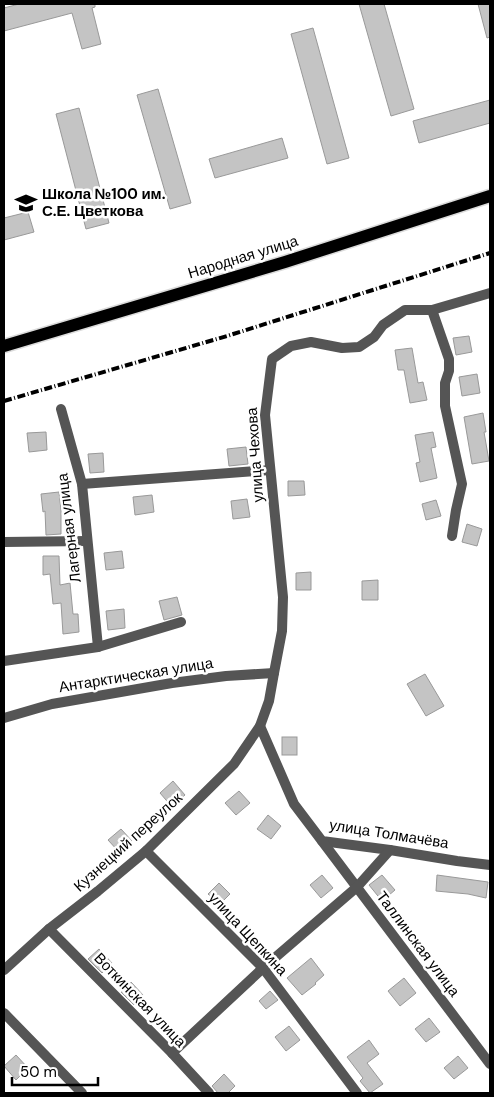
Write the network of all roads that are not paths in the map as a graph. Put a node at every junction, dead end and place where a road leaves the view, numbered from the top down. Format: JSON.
{"nodes":[{"id":1,"x":490,"y":196,"type":"edge"},
{"id":2,"x":490,"y":293,"type":"edge"},
{"id":3,"x":432,"y":310,"type":"junction"},
{"id":4,"x":4,"y":346,"type":"edge"},
{"id":5,"x":61,"y":408,"type":"dead end"},
{"id":6,"x":270,"y":470,"type":"junction"},
{"id":7,"x":82,"y":484,"type":"junction"},
{"id":8,"x":452,"y":536,"type":"dead end"},
{"id":9,"x":87,"y":541,"type":"junction"},
{"id":10,"x":4,"y":542,"type":"edge"},
{"id":11,"x":181,"y":622,"type":"dead end"},
{"id":12,"x":98,"y":646,"type":"junction"},
{"id":13,"x":4,"y":662,"type":"edge"},
{"id":14,"x":274,"y":673,"type":"junction"},
{"id":15,"x":4,"y":718,"type":"edge"},
{"id":16,"x":260,"y":726,"type":"junction"},
{"id":17,"x":322,"y":841,"type":"junction"},
{"id":18,"x":390,"y":850,"type":"junction"},
{"id":19,"x":146,"y":851,"type":"junction"},
{"id":20,"x":490,"y":865,"type":"edge"},
{"id":21,"x":357,"y":887,"type":"junction"},
{"id":22,"x":49,"y":929,"type":"junction"},
{"id":23,"x":264,"y":968,"type":"junction"},
{"id":24,"x":4,"y":970,"type":"edge"},
{"id":25,"x":4,"y":1013,"type":"edge"},
{"id":26,"x":172,"y":1053,"type":"junction"},
{"id":27,"x":490,"y":1064,"type":"edge"},
{"id":28,"x":82,"y":1093,"type":"edge"},
{"id":29,"x":209,"y":1093,"type":"edge"},
{"id":30,"x":357,"y":1093,"type":"edge"}],
"edges":[{"from":1,"to":4,"type":"main road","name":"Народная улица"},
{"from":2,"to":3,"type":"street","name":"улица Чехова"},
{"from":3,"to":6,"type":"street","name":"улица Чехова"},
{"from":3,"to":8,"type":"street"},
{"from":5,"to":7,"type":"street","name":"Лагерная улица"},
{"from":6,"to":7,"type":"street"},
{"from":6,"to":14,"type":"street","name":"улица Чехова"},
{"from":7,"to":9,"type":"street","name":"Лагерная улица"},
{"from":9,"to":10,"type":"street"},
{"from":9,"to":12,"type":"street","name":"Лагерная улица"},
{"from":11,"to":12,"type":"street"},
{"from":12,"to":13,"type":"street"},
{"from":14,"to":15,"type":"street","name":"Антарктическая улица"},
{"from":14,"to":16,"type":"street","name":"улица Чехова"},
{"from":16,"to":17,"type":"street","name":"улица Толмачёва"},
{"from":16,"to":19,"type":"street","name":"Кузнецкий переулок"},
{"from":17,"to":18,"type":"street","name":"улица Толмачёва"},
{"from":17,"to":21,"type":"street","name":"Таллинская улица"},
{"from":18,"to":20,"type":"street","name":"улица Толмачёва"},
{"from":18,"to":21,"type":"street"},
{"from":19,"to":22,"type":"street","name":"Кузнецкий переулок"},
{"from":19,"to":23,"type":"street","name":"улица Щепкина"},
{"from":21,"to":23,"type":"street"},
{"from":21,"to":27,"type":"street","name":"Таллинская улица"},
{"from":22,"to":24,"type":"street","name":"Кузнецкий переулок"},
{"from":22,"to":26,"type":"street","name":"Воткинская улица"},
{"from":23,"to":26,"type":"street"},
{"from":23,"to":30,"type":"street","name":"улица Щепкина"},
{"from":25,"to":28,"type":"street"},
{"from":26,"to":29,"type":"street","name":"Воткинская улица"}]}
